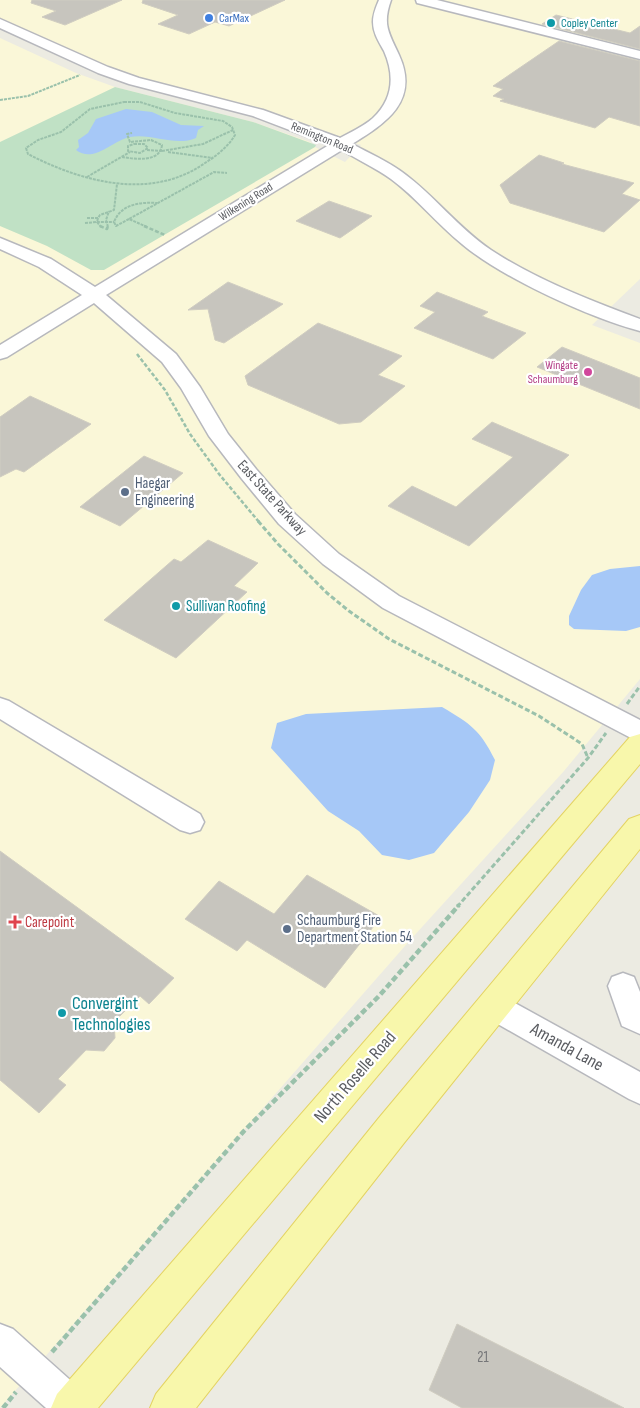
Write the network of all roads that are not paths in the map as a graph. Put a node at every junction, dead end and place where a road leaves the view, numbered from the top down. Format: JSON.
{"nodes":[{"id":1,"x":385,"y":0,"type":"edge"},
{"id":2,"x":422,"y":0,"type":"edge"},
{"id":3,"x":0,"y":23,"type":"edge"},
{"id":4,"x":640,"y":55,"type":"edge"},
{"id":5,"x":342,"y":144,"type":"junction"},
{"id":6,"x":0,"y":243,"type":"edge"},
{"id":7,"x":95,"y":295,"type":"junction"},
{"id":8,"x":640,"y":324,"type":"edge"},
{"id":9,"x":0,"y":352,"type":"edge"},
{"id":10,"x":0,"y":707,"type":"edge"},
{"id":11,"x":640,"y":731,"type":"edge"},
{"id":12,"x":640,"y":745,"type":"edge"},
{"id":13,"x":190,"y":822,"type":"dead end"},
{"id":14,"x":640,"y":827,"type":"edge"},
{"id":15,"x":623,"y":986,"type":"dead end"},
{"id":16,"x":494,"y":1006,"type":"junction"},
{"id":17,"x":640,"y":1020,"type":"edge"},
{"id":18,"x":640,"y":1089,"type":"edge"},
{"id":19,"x":0,"y":1342,"type":"edge"},
{"id":20,"x":72,"y":1407,"type":"edge"},
{"id":21,"x":170,"y":1408,"type":"edge"}],
"edges":[{"from":1,"to":5,"type":"street","name":"Wilkening Road"},
{"from":2,"to":4,"type":"street"},
{"from":3,"to":5,"type":"street","name":"Remington Road"},
{"from":5,"to":7,"type":"street","name":"Wilkening Road"},
{"from":5,"to":8,"type":"street","name":"Remington Road"},
{"from":6,"to":7,"type":"street","name":"East State Parkway"},
{"from":7,"to":9,"type":"street","name":"Wilkening Road"},
{"from":7,"to":11,"type":"street","name":"East State Parkway"},
{"from":10,"to":13,"type":"street"},
{"from":12,"to":20,"type":"main road","name":"North Roselle Road"},
{"from":14,"to":16,"type":"main road"},
{"from":15,"to":17,"type":"street"},
{"from":16,"to":18,"type":"street","name":"Amanda Lane"},
{"from":16,"to":21,"type":"main road"},
{"from":19,"to":20,"type":"street"}]}
